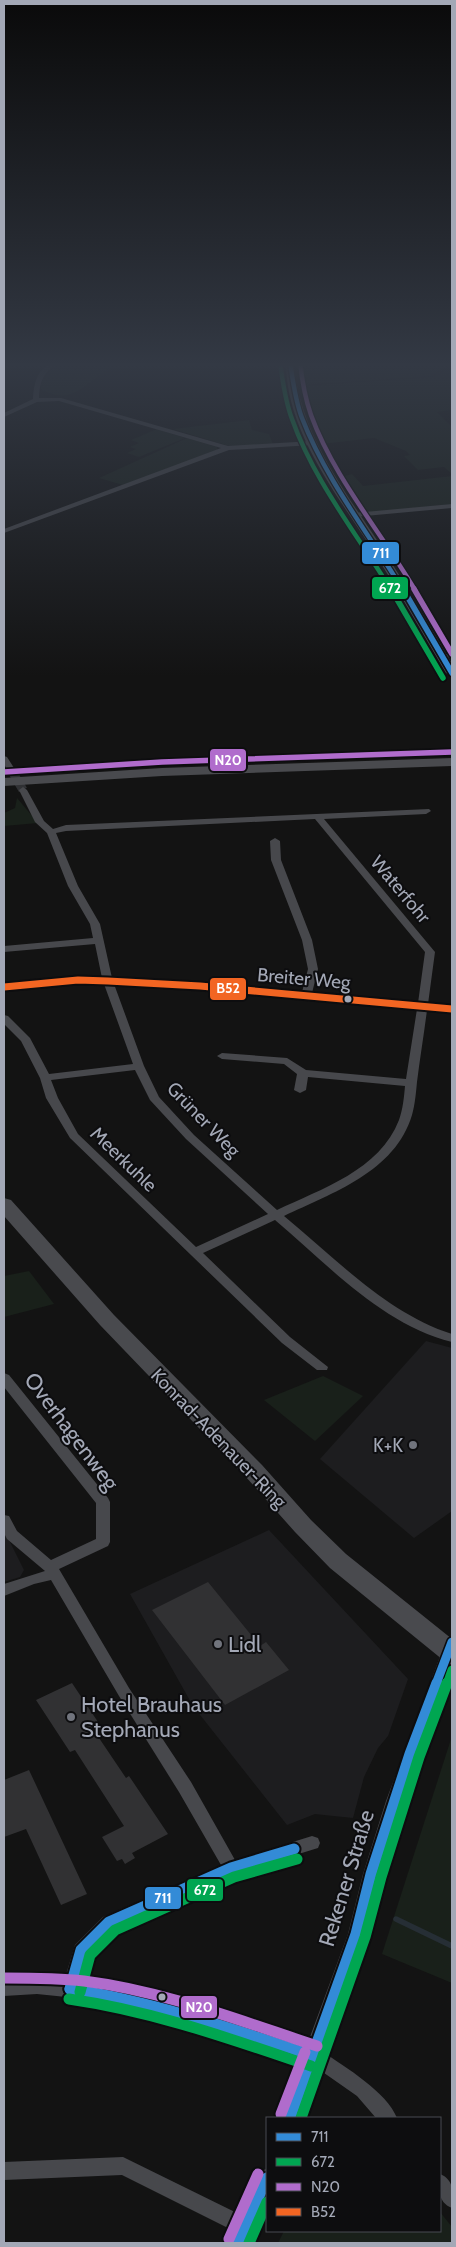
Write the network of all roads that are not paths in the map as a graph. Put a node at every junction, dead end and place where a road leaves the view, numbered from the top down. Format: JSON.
{"nodes":[{"id":1,"x":177,"y":467,"type":"edge"},
{"id":2,"x":327,"y":467,"type":"edge"},
{"id":3,"x":452,"y":506,"type":"edge"},
{"id":4,"x":354,"y":515,"type":"junction"},
{"id":5,"x":4,"y":531,"type":"edge"},
{"id":6,"x":447,"y":656,"type":"edge"},
{"id":7,"x":452,"y":673,"type":"edge"},
{"id":8,"x":4,"y":759,"type":"edge"},
{"id":9,"x":452,"y":762,"type":"edge"},
{"id":10,"x":8,"y":776,"type":"edge"},
{"id":11,"x":23,"y":790,"type":"tunnel mouth"},
{"id":12,"x":426,"y":811,"type":"dead end"},
{"id":13,"x":318,"y":817,"type":"junction"},
{"id":14,"x":51,"y":832,"type":"junction"},
{"id":15,"x":275,"y":841,"type":"dead end"},
{"id":16,"x":99,"y":941,"type":"junction"},
{"id":17,"x":4,"y":949,"type":"edge"},
{"id":18,"x":108,"y":981,"type":"junction"},
{"id":19,"x":4,"y":987,"type":"edge"},
{"id":20,"x":306,"y":995,"type":"junction"},
{"id":21,"x":422,"y":1006,"type":"junction"},
{"id":22,"x":452,"y":1009,"type":"edge"},
{"id":23,"x":4,"y":1018,"type":"edge"},
{"id":24,"x":222,"y":1056,"type":"dead end"},
{"id":25,"x":139,"y":1066,"type":"junction"},
{"id":26,"x":303,"y":1073,"type":"junction"},
{"id":27,"x":45,"y":1078,"type":"junction"},
{"id":28,"x":412,"y":1083,"type":"junction"},
{"id":29,"x":300,"y":1090,"type":"dead end"},
{"id":30,"x":4,"y":1204,"type":"edge"},
{"id":31,"x":276,"y":1215,"type":"junction"},
{"id":32,"x":195,"y":1252,"type":"junction"},
{"id":33,"x":452,"y":1338,"type":"edge"},
{"id":34,"x":322,"y":1367,"type":"dead end"},
{"id":35,"x":4,"y":1378,"type":"edge"},
{"id":36,"x":4,"y":1520,"type":"edge"},
{"id":37,"x":52,"y":1571,"type":"junction"},
{"id":38,"x":4,"y":1590,"type":"edge"},
{"id":39,"x":450,"y":1652,"type":"edge"},
{"id":40,"x":312,"y":1843,"type":"dead end"},
{"id":41,"x":231,"y":1868,"type":"junction"},
{"id":42,"x":4,"y":1988,"type":"edge"},
{"id":43,"x":70,"y":1989,"type":"junction"},
{"id":44,"x":314,"y":2056,"type":"junction"},
{"id":45,"x":290,"y":2117,"type":"edge"},
{"id":46,"x":387,"y":2117,"type":"edge"},
{"id":47,"x":4,"y":2171,"type":"edge"},
{"id":48,"x":266,"y":2180,"type":"edge"},
{"id":49,"x":441,"y":2184,"type":"edge"},
{"id":50,"x":452,"y":2199,"type":"edge"},
{"id":51,"x":242,"y":2235,"type":"edge"}],
"edges":[{"from":1,"to":5,"type":"street"},
{"from":2,"to":4,"type":"main road"},
{"from":3,"to":4,"type":"street"},
{"from":4,"to":6,"type":"main road"},
{"from":6,"to":7,"type":"main road"},
{"from":8,"to":10,"type":"street"},
{"from":9,"to":10,"type":"main road"},
{"from":11,"to":14,"type":"street","name":"Grüner Weg"},
{"from":12,"to":13,"type":"street"},
{"from":13,"to":14,"type":"street"},
{"from":13,"to":21,"type":"street","name":"Waterfohr"},
{"from":14,"to":16,"type":"street","name":"Grüner Weg"},
{"from":15,"to":20,"type":"street"},
{"from":16,"to":17,"type":"street"},
{"from":16,"to":18,"type":"street","name":"Grüner Weg"},
{"from":18,"to":19,"type":"street","name":"Breiter Weg"},
{"from":18,"to":20,"type":"street","name":"Breiter Weg"},
{"from":18,"to":25,"type":"street","name":"Grüner Weg"},
{"from":20,"to":21,"type":"street","name":"Breiter Weg"},
{"from":21,"to":22,"type":"street","name":"Breiter Weg"},
{"from":21,"to":28,"type":"street","name":"Waterfohr"},
{"from":23,"to":27,"type":"street","name":"Meerkuhle"},
{"from":24,"to":26,"type":"street"},
{"from":25,"to":27,"type":"street"},
{"from":25,"to":31,"type":"street","name":"Grüner Weg"},
{"from":26,"to":28,"type":"street"},
{"from":26,"to":29,"type":"street"},
{"from":27,"to":32,"type":"street","name":"Meerkuhle"},
{"from":28,"to":31,"type":"street","name":"Waterfohr"},
{"from":30,"to":39,"type":"main road","name":"Konrad-Adenauer-Ring"},
{"from":31,"to":32,"type":"street"},
{"from":31,"to":33,"type":"street","name":"Grüner Weg"},
{"from":32,"to":34,"type":"street","name":"Meerkuhle"},
{"from":35,"to":37,"type":"street","name":"Overhagenweg"},
{"from":36,"to":37,"type":"street"},
{"from":37,"to":38,"type":"street"},
{"from":37,"to":41,"type":"street"},
{"from":39,"to":44,"type":"street","name":"Rekener Straße"},
{"from":40,"to":41,"type":"street"},
{"from":41,"to":43,"type":"street"},
{"from":42,"to":43,"type":"street"},
{"from":43,"to":44,"type":"street"},
{"from":44,"to":45,"type":"street","name":"Rekener Straße"},
{"from":44,"to":46,"type":"street"},
{"from":47,"to":51,"type":"street"},
{"from":48,"to":51,"type":"street"},
{"from":49,"to":50,"type":"street"}]}
